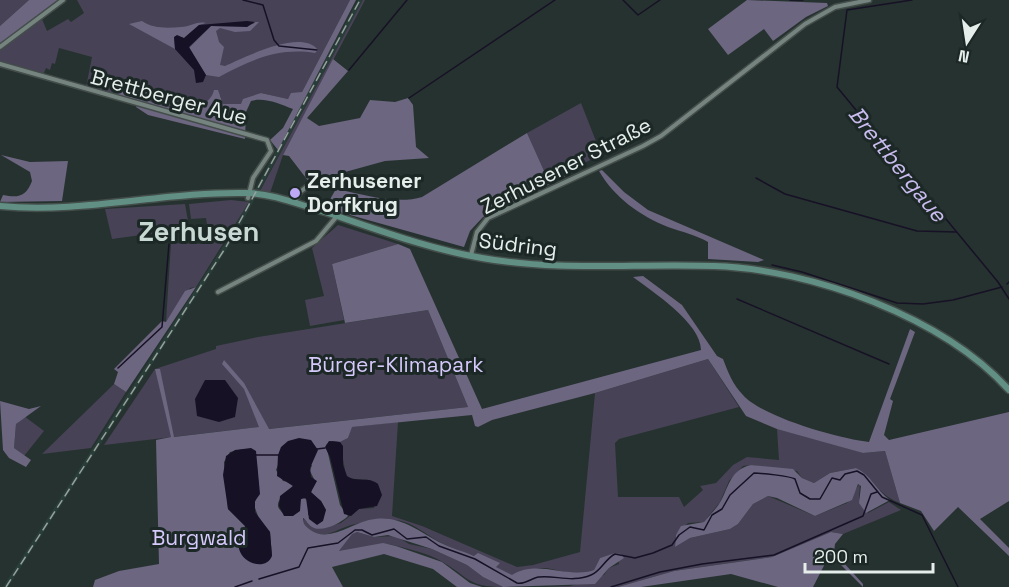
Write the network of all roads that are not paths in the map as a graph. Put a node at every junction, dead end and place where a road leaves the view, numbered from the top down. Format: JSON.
{"nodes":[{"id":1,"x":63,"y":0,"type":"edge"},
{"id":2,"x":869,"y":0,"type":"edge"},
{"id":3,"x":0,"y":46,"type":"edge"},
{"id":4,"x":0,"y":64,"type":"edge"},
{"id":5,"x":313,"y":183,"type":"dead end"},
{"id":6,"x":248,"y":196,"type":"junction"},
{"id":7,"x":294,"y":203,"type":"junction"},
{"id":8,"x":0,"y":206,"type":"edge"},
{"id":9,"x":337,"y":216,"type":"junction"},
{"id":10,"x":471,"y":256,"type":"junction"},
{"id":11,"x":218,"y":292,"type":"dead end"},
{"id":12,"x":1009,"y":390,"type":"edge"}],
"edges":[{"from":1,"to":3,"type":"street"},
{"from":2,"to":10,"type":"street","name":"Zerhusener Straße"},
{"from":4,"to":6,"type":"street","name":"Brettberger Aue"},
{"from":5,"to":7,"type":"street"},
{"from":6,"to":7,"type":"main road","name":"Südring"},
{"from":6,"to":8,"type":"main road","name":"Südring"},
{"from":7,"to":9,"type":"main road","name":"Südring"},
{"from":9,"to":10,"type":"main road","name":"Südring"},
{"from":9,"to":11,"type":"street"},
{"from":10,"to":12,"type":"main road","name":"Südring"}]}
